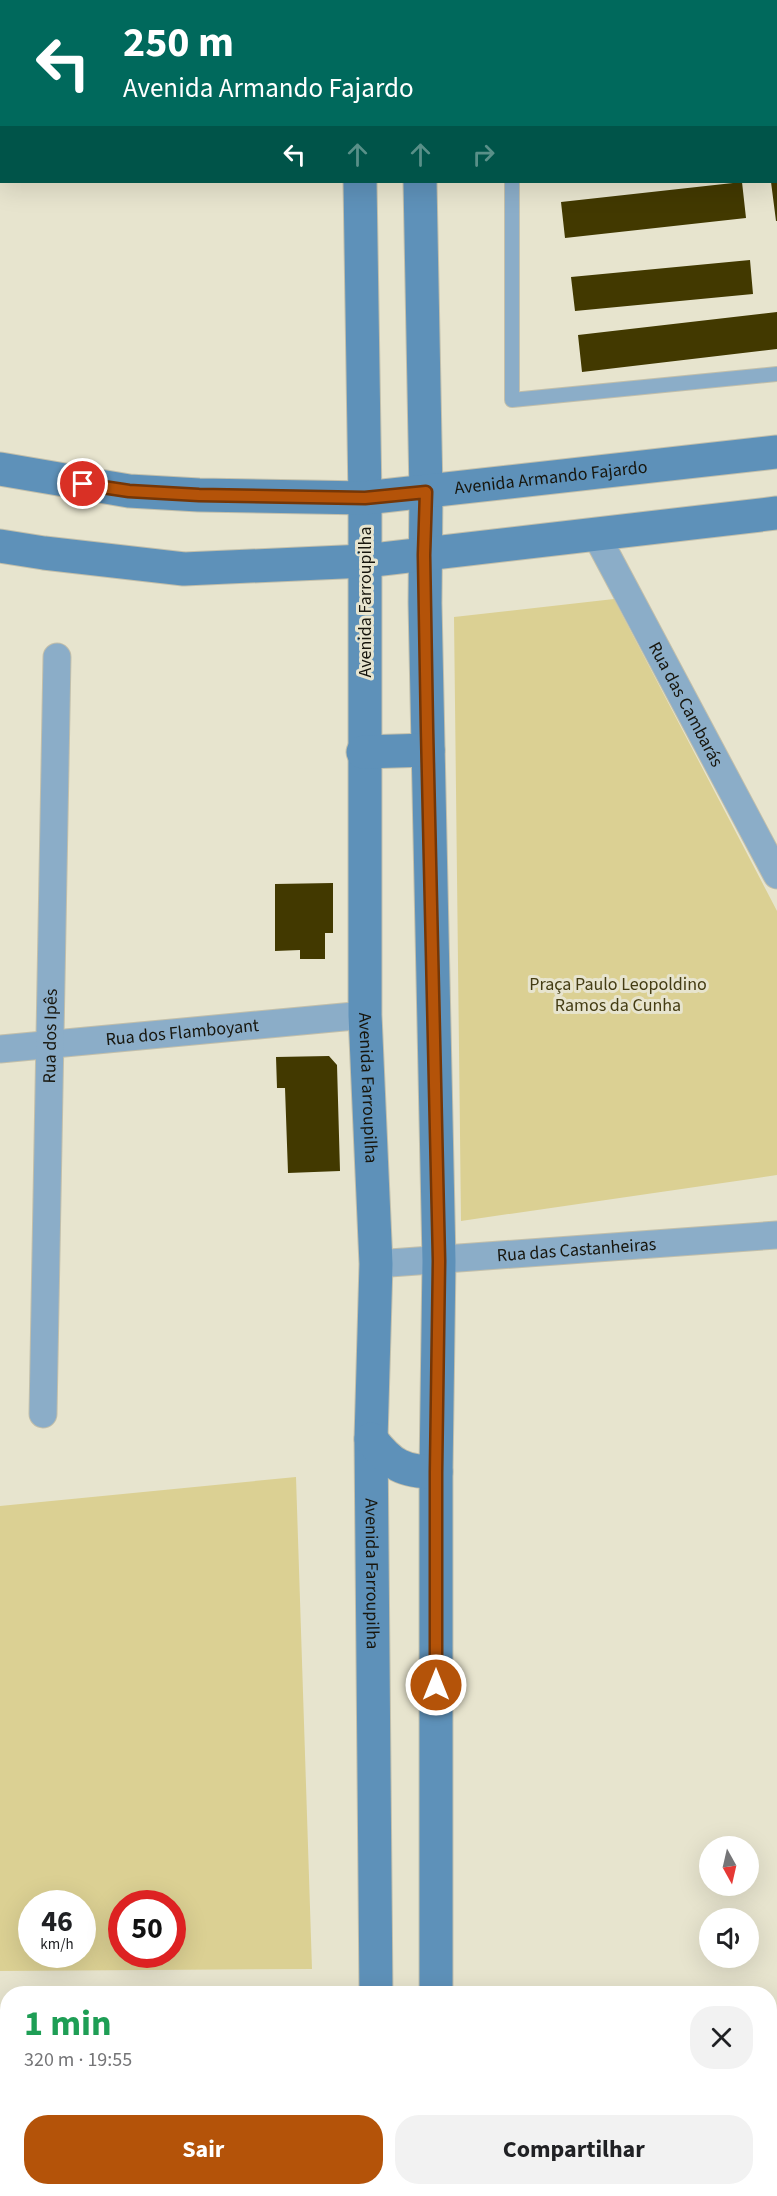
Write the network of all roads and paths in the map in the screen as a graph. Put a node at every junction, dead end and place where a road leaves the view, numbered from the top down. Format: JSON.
{"nodes":[{"id":1,"x":360,"y":183,"type":"edge"},
{"id":2,"x":420,"y":183,"type":"edge"},
{"id":3,"x":512,"y":183,"type":"edge"},
{"id":4,"x":777,"y":374,"type":"edge"},
{"id":5,"x":777,"y":452,"type":"edge"},
{"id":6,"x":0,"y":469,"type":"edge"},
{"id":7,"x":426,"y":492,"type":"junction"},
{"id":8,"x":365,"y":498,"type":"junction"},
{"id":9,"x":777,"y":513,"type":"edge"},
{"id":10,"x":595,"y":533,"type":"junction"},
{"id":11,"x":0,"y":546,"type":"edge"},
{"id":12,"x":424,"y":555,"type":"junction"},
{"id":13,"x":365,"y":561,"type":"junction"},
{"id":14,"x":57,"y":657,"type":"dead end"},
{"id":15,"x":428,"y":750,"type":"junction"},
{"id":16,"x":363,"y":753,"type":"junction"},
{"id":17,"x":777,"y":875,"type":"edge"},
{"id":18,"x":365,"y":1015,"type":"junction"},
{"id":19,"x":52,"y":1044,"type":"junction"},
{"id":20,"x":0,"y":1049,"type":"edge"},
{"id":21,"x":777,"y":1235,"type":"edge"},
{"id":22,"x":439,"y":1261,"type":"junction"},
{"id":23,"x":375,"y":1264,"type":"junction"},
{"id":24,"x":43,"y":1414,"type":"dead end"},
{"id":25,"x":371,"y":1439,"type":"junction"},
{"id":26,"x":436,"y":1472,"type":"junction"},
{"id":27,"x":376,"y":1986,"type":"edge"},
{"id":28,"x":436,"y":1986,"type":"edge"}],
"edges":[{"from":1,"to":8,"type":"main road","name":"Avenida Farroupilha"},
{"from":2,"to":7,"type":"main road"},
{"from":3,"to":4,"type":"lane"},
{"from":5,"to":7,"type":"main road","name":"Avenida Armando Fajardo"},
{"from":6,"to":8,"type":"main road","name":"Avenida Armando Fajardo"},
{"from":7,"to":8,"type":"main road","name":"Avenida Armando Fajardo"},
{"from":7,"to":12,"type":"main road"},
{"from":8,"to":13,"type":"main road","name":"Avenida Farroupilha"},
{"from":9,"to":10,"type":"main road"},
{"from":10,"to":12,"type":"main road"},
{"from":10,"to":17,"type":"street","name":"Rua das Cambarás"},
{"from":11,"to":13,"type":"main road"},
{"from":12,"to":13,"type":"main road"},
{"from":12,"to":15,"type":"main road"},
{"from":13,"to":16,"type":"main road","name":"Avenida Farroupilha"},
{"from":14,"to":19,"type":"street","name":"Rua dos Ipês"},
{"from":15,"to":16,"type":"main road"},
{"from":15,"to":22,"type":"main road"},
{"from":16,"to":18,"type":"main road","name":"Avenida Farroupilha"},
{"from":18,"to":19,"type":"street","name":"Rua dos Flamboyant"},
{"from":18,"to":23,"type":"main road","name":"Avenida Farroupilha"},
{"from":19,"to":20,"type":"street","name":"Rua dos Flamboyant"},
{"from":19,"to":24,"type":"street","name":"Rua dos Ipês"},
{"from":21,"to":22,"type":"street","name":"Rua das Castanheiras"},
{"from":22,"to":23,"type":"street","name":"Rua das Castanheiras"},
{"from":22,"to":26,"type":"main road"},
{"from":23,"to":25,"type":"main road","name":"Avenida Farroupilha"},
{"from":25,"to":26,"type":"main road"},
{"from":25,"to":27,"type":"main road","name":"Avenida Farroupilha"},
{"from":26,"to":28,"type":"main road"}]}
